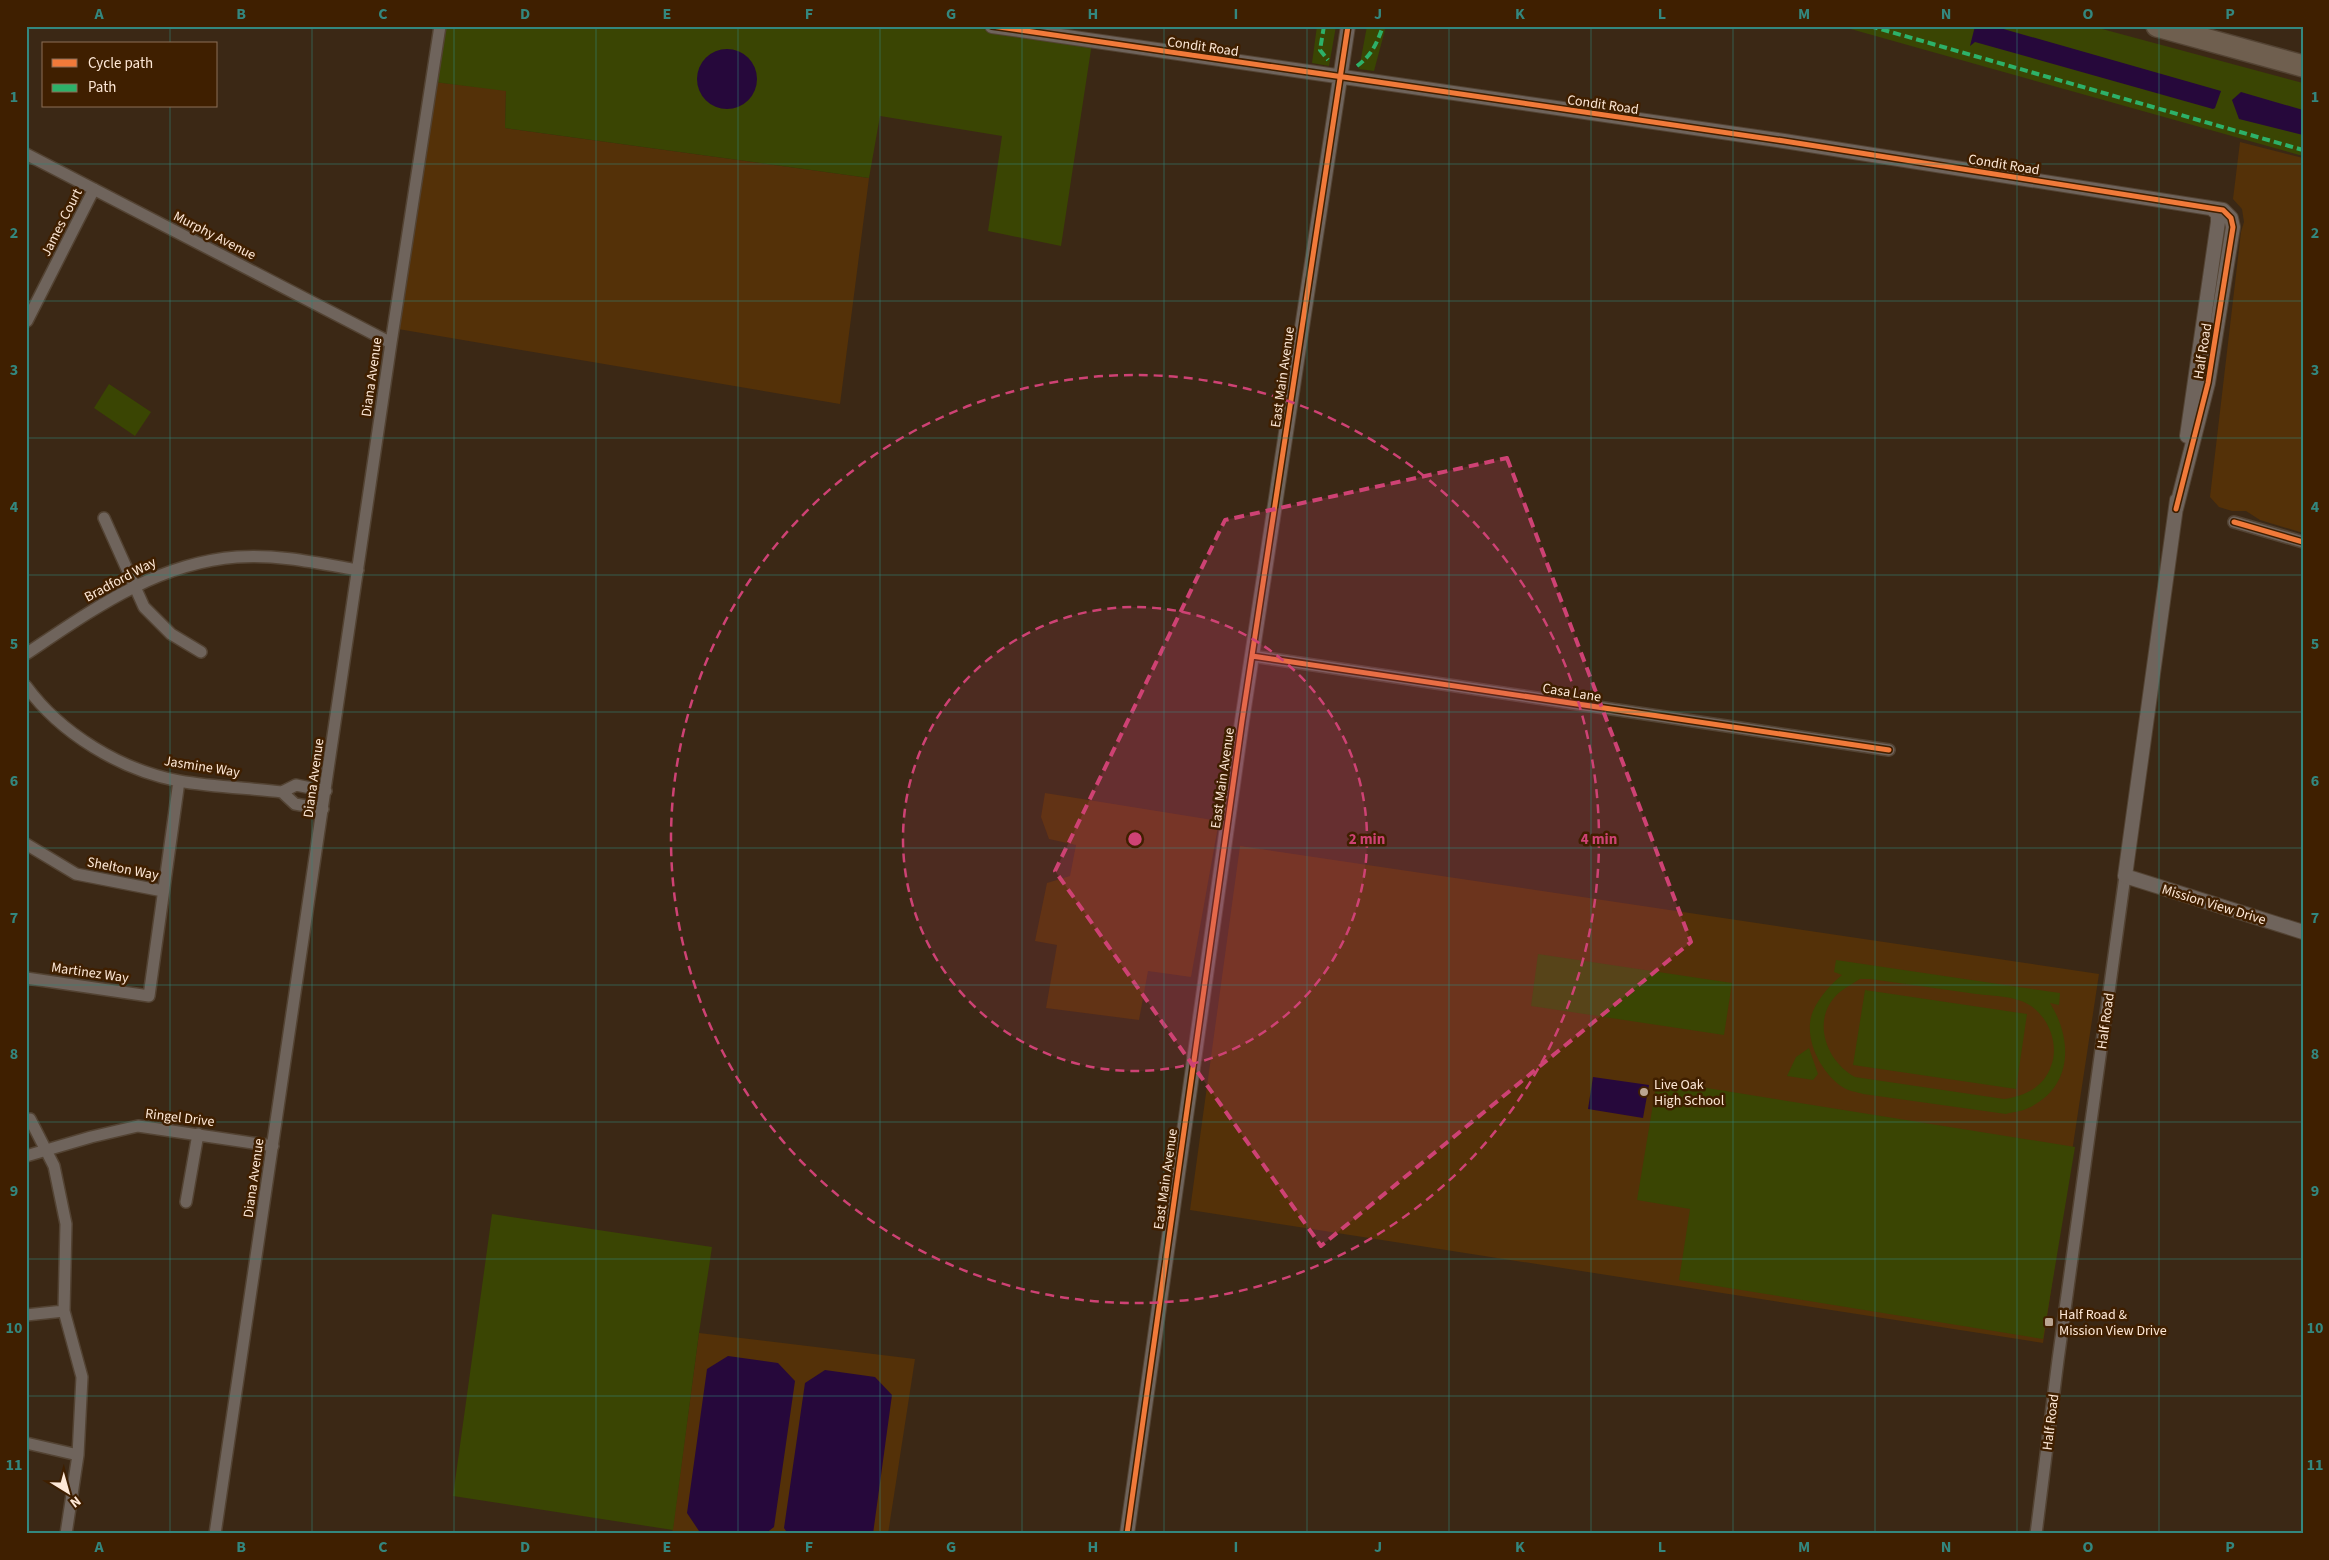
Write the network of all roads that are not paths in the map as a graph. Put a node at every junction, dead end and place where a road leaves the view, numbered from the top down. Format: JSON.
{"nodes":[{"id":1,"x":440,"y":26,"type":"edge"},
{"id":2,"x":992,"y":26,"type":"edge"},
{"id":3,"x":1348,"y":26,"type":"edge"},
{"id":4,"x":2157,"y":26,"type":"edge"},
{"id":5,"x":2303,"y":66,"type":"edge"},
{"id":6,"x":1338,"y":78,"type":"junction"},
{"id":7,"x":26,"y":154,"type":"edge"},
{"id":8,"x":94,"y":190,"type":"junction"},
{"id":9,"x":2211,"y":208,"type":"joint"},
{"id":10,"x":26,"y":321,"type":"edge"},
{"id":11,"x":391,"y":343,"type":"junction"},
{"id":12,"x":104,"y":518,"type":"dead end"},
{"id":13,"x":2234,"y":522,"type":"dead end"},
{"id":14,"x":2303,"y":542,"type":"edge"},
{"id":15,"x":358,"y":570,"type":"junction"},
{"id":16,"x":133,"y":586,"type":"junction"},
{"id":17,"x":201,"y":652,"type":"dead end"},
{"id":18,"x":26,"y":654,"type":"edge"},
{"id":19,"x":1252,"y":656,"type":"junction"},
{"id":20,"x":26,"y":686,"type":"edge"},
{"id":21,"x":1890,"y":750,"type":"dead end"},
{"id":22,"x":179,"y":781,"type":"junction"},
{"id":23,"x":326,"y":791,"type":"junction"},
{"id":24,"x":282,"y":792,"type":"junction"},
{"id":25,"x":323,"y":809,"type":"junction"},
{"id":26,"x":26,"y":844,"type":"edge"},
{"id":27,"x":2125,"y":876,"type":"junction"},
{"id":28,"x":163,"y":891,"type":"junction"},
{"id":29,"x":2303,"y":932,"type":"edge"},
{"id":30,"x":26,"y":978,"type":"edge"},
{"id":31,"x":30,"y":1119,"type":"dead end"},
{"id":32,"x":198,"y":1134,"type":"junction"},
{"id":33,"x":274,"y":1146,"type":"junction"},
{"id":34,"x":46,"y":1150,"type":"junction"},
{"id":35,"x":26,"y":1156,"type":"edge"},
{"id":36,"x":186,"y":1202,"type":"dead end"},
{"id":37,"x":64,"y":1311,"type":"junction"},
{"id":38,"x":26,"y":1314,"type":"edge"},
{"id":39,"x":26,"y":1443,"type":"edge"},
{"id":40,"x":78,"y":1455,"type":"junction"},
{"id":41,"x":66,"y":1534,"type":"edge"},
{"id":42,"x":215,"y":1534,"type":"edge"},
{"id":43,"x":1126,"y":1534,"type":"edge"},
{"id":44,"x":2036,"y":1534,"type":"edge"}],
"edges":[{"from":1,"to":11,"type":"street","name":"Diana Avenue"},
{"from":2,"to":6,"type":"street","name":"Condit Road"},
{"from":3,"to":6,"type":"street","name":"East Main Avenue"},
{"from":4,"to":5,"type":"highway"},
{"from":6,"to":9,"type":"street","name":"Condit Road"},
{"from":6,"to":19,"type":"street","name":"East Main Avenue"},
{"from":7,"to":8,"type":"street","name":"Murphy Avenue"},
{"from":8,"to":10,"type":"street","name":"James Court"},
{"from":8,"to":11,"type":"street","name":"Murphy Avenue"},
{"from":9,"to":27,"type":"street","name":"Half Road"},
{"from":11,"to":15,"type":"street","name":"Diana Avenue"},
{"from":12,"to":16,"type":"street"},
{"from":13,"to":14,"type":"street"},
{"from":15,"to":16,"type":"street","name":"Bradford Way"},
{"from":15,"to":23,"type":"street","name":"Diana Avenue"},
{"from":16,"to":17,"type":"street"},
{"from":16,"to":18,"type":"street","name":"Bradford Way"},
{"from":19,"to":21,"type":"street","name":"Casa Lane"},
{"from":19,"to":43,"type":"street","name":"East Main Avenue"},
{"from":20,"to":22,"type":"street","name":"Jasmine Way"},
{"from":22,"to":24,"type":"street","name":"Jasmine Way"},
{"from":22,"to":28,"type":"street"},
{"from":23,"to":24,"type":"street","name":"Jasmine Way"},
{"from":23,"to":25,"type":"street","name":"Diana Avenue"},
{"from":24,"to":25,"type":"street","name":"Jasmine Way"},
{"from":25,"to":33,"type":"street","name":"Diana Avenue"},
{"from":26,"to":28,"type":"street","name":"Shelton Way"},
{"from":27,"to":29,"type":"street","name":"Mission View Drive"},
{"from":27,"to":44,"type":"street","name":"Half Road"},
{"from":28,"to":30,"type":"street","name":"Martinez Way"},
{"from":31,"to":34,"type":"street"},
{"from":32,"to":33,"type":"street","name":"Ringel Drive"},
{"from":32,"to":34,"type":"street","name":"Ringel Drive"},
{"from":32,"to":36,"type":"street"},
{"from":33,"to":42,"type":"street","name":"Diana Avenue"},
{"from":34,"to":35,"type":"street","name":"Ringel Drive"},
{"from":34,"to":37,"type":"street"},
{"from":37,"to":38,"type":"street"},
{"from":37,"to":40,"type":"street"},
{"from":39,"to":40,"type":"street"},
{"from":40,"to":41,"type":"street"}]}
